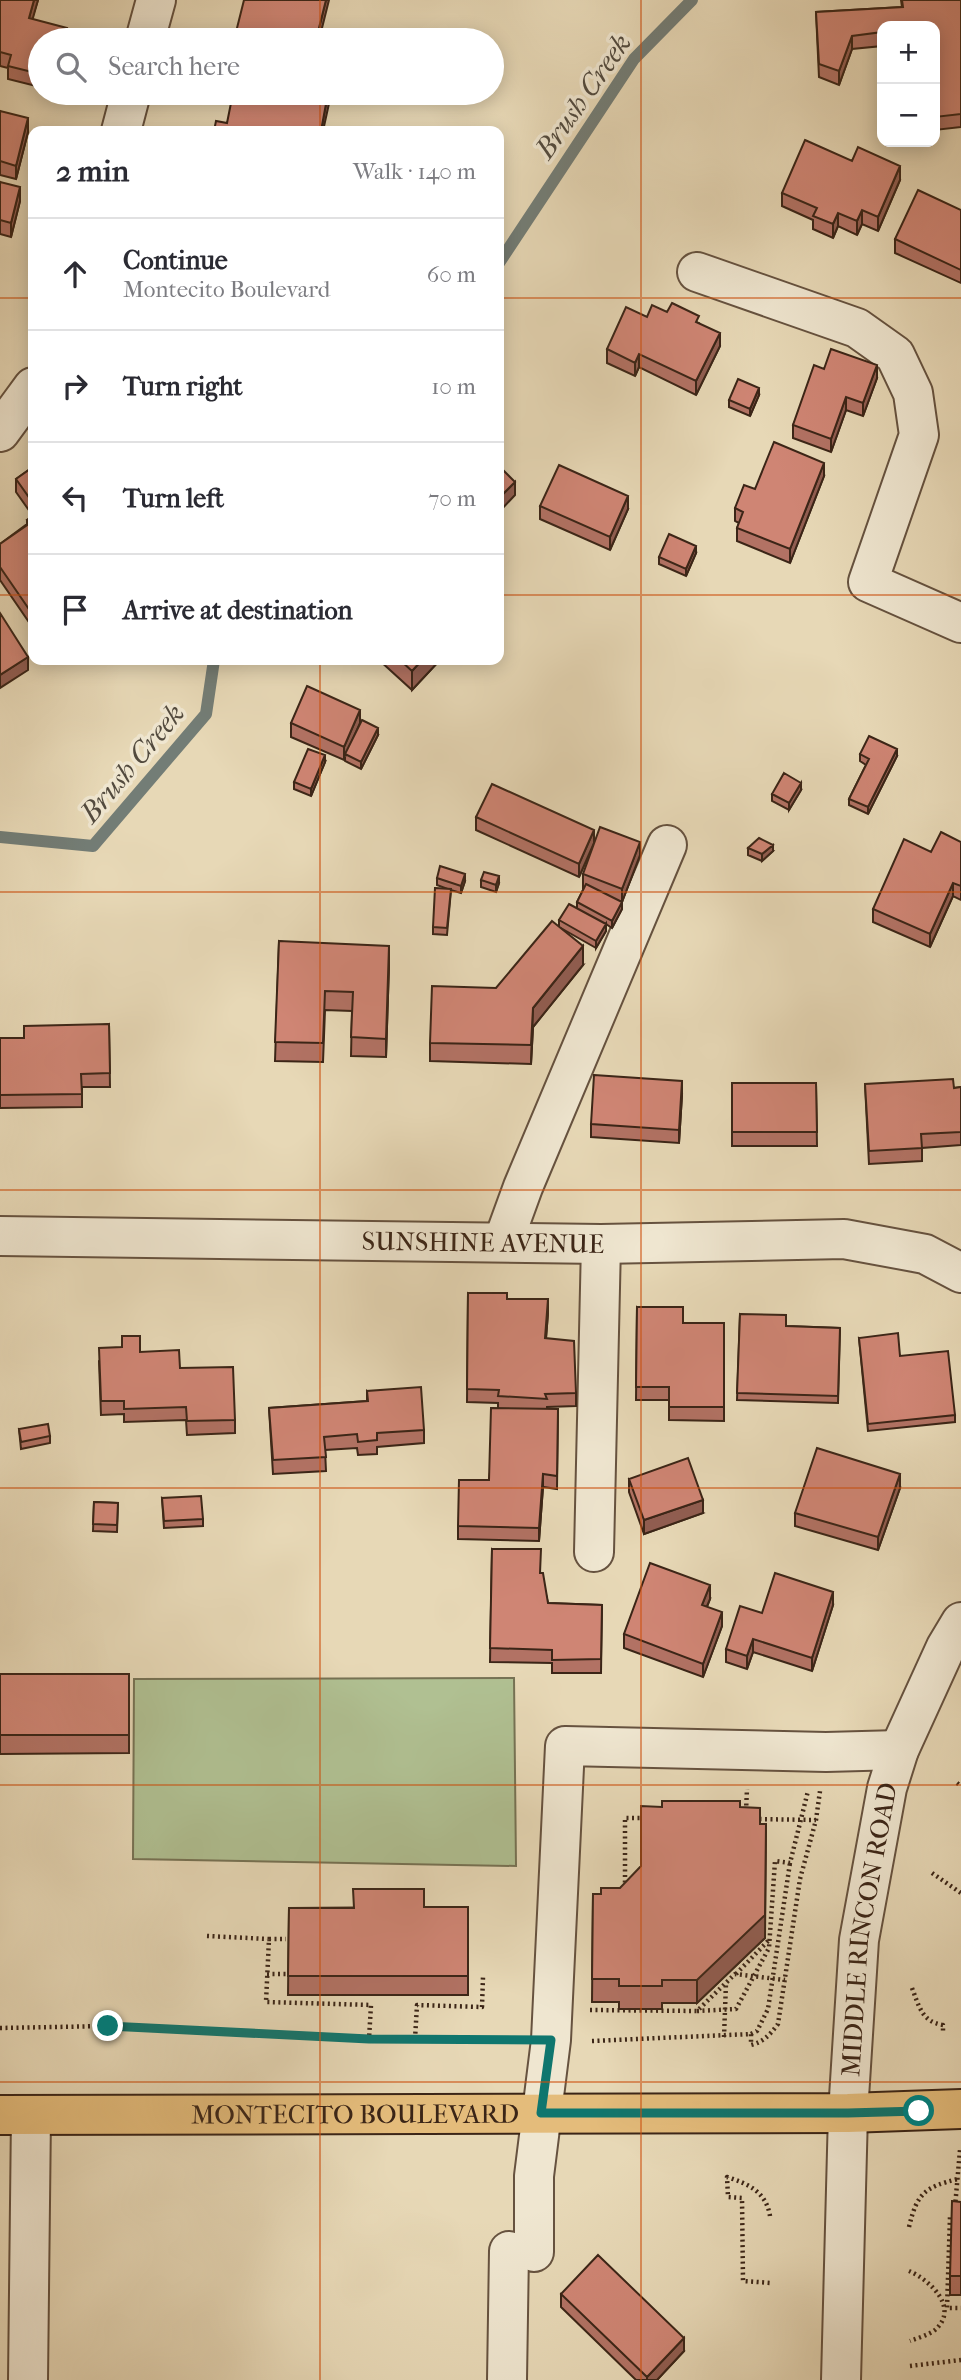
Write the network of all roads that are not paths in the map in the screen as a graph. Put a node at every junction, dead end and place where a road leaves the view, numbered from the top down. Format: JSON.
{"nodes":[{"id":1,"x":156,"y":0,"type":"edge"},
{"id":2,"x":148,"y":28,"type":"edge"},
{"id":3,"x":128,"y":105,"type":"edge"},
{"id":4,"x":122,"y":126,"type":"edge"},
{"id":5,"x":697,"y":272,"type":"dead end"},
{"id":6,"x":28,"y":394,"type":"edge"},
{"id":7,"x":0,"y":432,"type":"edge"},
{"id":8,"x":961,"y":623,"type":"edge"},
{"id":9,"x":667,"y":845,"type":"dead end"},
{"id":10,"x":0,"y":1236,"type":"edge"},
{"id":11,"x":503,"y":1242,"type":"junction"},
{"id":12,"x":601,"y":1244,"type":"junction"},
{"id":13,"x":961,"y":1273,"type":"edge"},
{"id":14,"x":594,"y":1552,"type":"dead end"},
{"id":15,"x":961,"y":1622,"type":"edge"},
{"id":16,"x":899,"y":1750,"type":"junction"},
{"id":17,"x":961,"y":2109,"type":"edge"},
{"id":18,"x":541,"y":2113,"type":"junction"},
{"id":19,"x":848,"y":2113,"type":"junction"},
{"id":20,"x":15,"y":2115,"type":"edge"},
{"id":21,"x":28,"y":2380,"type":"edge"},
{"id":22,"x":507,"y":2380,"type":"edge"},
{"id":23,"x":841,"y":2380,"type":"edge"}],
"edges":[{"from":1,"to":2,"type":"street"},
{"from":3,"to":4,"type":"street"},
{"from":5,"to":8,"type":"street"},
{"from":6,"to":7,"type":"street"},
{"from":9,"to":11,"type":"street"},
{"from":10,"to":11,"type":"street","name":"SUNSHINE AVENUE"},
{"from":11,"to":12,"type":"street","name":"SUNSHINE AVENUE"},
{"from":12,"to":13,"type":"street","name":"SUNSHINE AVENUE"},
{"from":12,"to":14,"type":"street"},
{"from":15,"to":16,"type":"street","name":"MIDDLE RINCON ROAD"},
{"from":16,"to":18,"type":"street"},
{"from":16,"to":19,"type":"street","name":"MIDDLE RINCON ROAD"},
{"from":17,"to":19,"type":"main road","name":"MONTECITO BOULEVARD"},
{"from":18,"to":19,"type":"main road","name":"MONTECITO BOULEVARD"},
{"from":18,"to":20,"type":"main road","name":"MONTECITO BOULEVARD"},
{"from":18,"to":22,"type":"street"},
{"from":19,"to":23,"type":"street","name":"MIDDLE RINCON ROAD"},
{"from":20,"to":21,"type":"street"}]}
